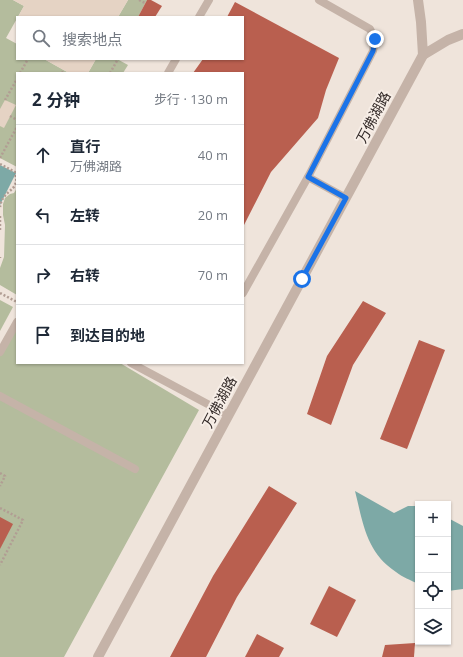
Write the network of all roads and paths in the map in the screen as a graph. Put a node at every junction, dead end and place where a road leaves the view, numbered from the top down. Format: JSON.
{"nodes":[{"id":1,"x":139,"y":0,"type":"edge"},
{"id":2,"x":209,"y":0,"type":"edge"},
{"id":3,"x":319,"y":0,"type":"edge"},
{"id":4,"x":418,"y":0,"type":"edge"},
{"id":5,"x":145,"y":3,"type":"dead end"},
{"id":6,"x":200,"y":16,"type":"edge"},
{"id":7,"x":463,"y":34,"type":"edge"},
{"id":8,"x":423,"y":55,"type":"junction"},
{"id":9,"x":27,"y":60,"type":"edge"},
{"id":10,"x":117,"y":60,"type":"edge"},
{"id":11,"x":175,"y":60,"type":"edge"},
{"id":12,"x":21,"y":72,"type":"edge"},
{"id":13,"x":111,"y":72,"type":"edge"},
{"id":14,"x":169,"y":72,"type":"edge"},
{"id":15,"x":16,"y":81,"type":"edge"},
{"id":16,"x":5,"y":100,"type":"dead end"},
{"id":17,"x":10,"y":116,"type":"dead end"},
{"id":18,"x":16,"y":119,"type":"edge"},
{"id":19,"x":16,"y":129,"type":"edge"},
{"id":20,"x":0,"y":158,"type":"edge"},
{"id":21,"x":0,"y":164,"type":"edge"},
{"id":22,"x":16,"y":172,"type":"edge"},
{"id":23,"x":308,"y":177,"type":"junction"},
{"id":24,"x":346,"y":198,"type":"junction"},
{"id":25,"x":0,"y":207,"type":"edge"},
{"id":26,"x":0,"y":216,"type":"edge"},
{"id":27,"x":0,"y":231,"type":"edge"},
{"id":28,"x":244,"y":291,"type":"edge"},
{"id":29,"x":0,"y":292,"type":"edge"},
{"id":30,"x":16,"y":301,"type":"edge"},
{"id":31,"x":16,"y":324,"type":"edge"},
{"id":32,"x":0,"y":352,"type":"edge"},
{"id":33,"x":133,"y":364,"type":"edge"},
{"id":34,"x":0,"y":396,"type":"edge"},
{"id":35,"x":228,"y":415,"type":"junction"},
{"id":36,"x":134,"y":469,"type":"dead end"},
{"id":37,"x":0,"y":474,"type":"edge"},
{"id":38,"x":0,"y":486,"type":"edge"},
{"id":39,"x":0,"y":508,"type":"edge"},
{"id":40,"x":0,"y":565,"type":"edge"},
{"id":41,"x":98,"y":657,"type":"edge"}],
"edges":[{"from":1,"to":5,"type":"path"},
{"from":2,"to":6,"type":"lane"},
{"from":3,"to":23,"type":"lane"},
{"from":4,"to":8,"type":"street"},
{"from":7,"to":8,"type":"street"},
{"from":8,"to":24,"type":"street","name":"万佛湖路"},
{"from":9,"to":12,"type":"path"},
{"from":10,"to":13,"type":"path"},
{"from":11,"to":14,"type":"lane"},
{"from":15,"to":16,"type":"path"},
{"from":17,"to":18,"type":"path"},
{"from":19,"to":20,"type":"path"},
{"from":21,"to":22,"type":"path"},
{"from":22,"to":25,"type":"path"},
{"from":23,"to":24,"type":"lane"},
{"from":23,"to":28,"type":"lane"},
{"from":24,"to":35,"type":"street","name":"万佛湖路"},
{"from":26,"to":27,"type":"path"},
{"from":29,"to":30,"type":"path"},
{"from":31,"to":32,"type":"lane"},
{"from":33,"to":35,"type":"lane"},
{"from":34,"to":36,"type":"lane"},
{"from":35,"to":41,"type":"street","name":"万佛湖路"},
{"from":37,"to":38,"type":"path"},
{"from":39,"to":40,"type":"path"}]}
